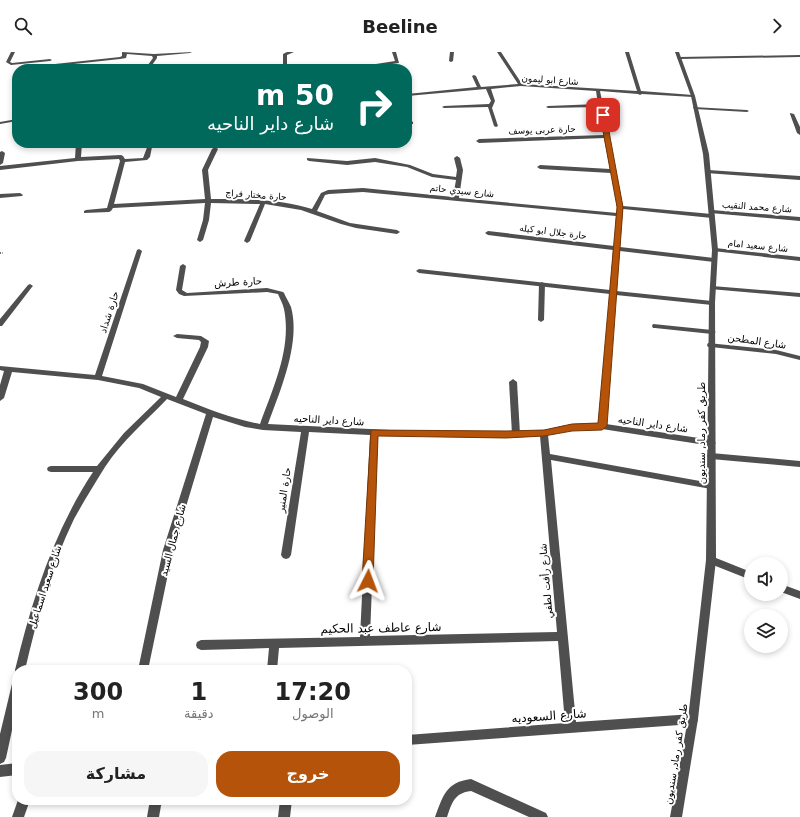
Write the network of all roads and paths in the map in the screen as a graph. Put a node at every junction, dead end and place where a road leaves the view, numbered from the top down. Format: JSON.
{"nodes":[{"id":1,"x":12,"y":52,"type":"edge"},
{"id":2,"x":125,"y":52,"type":"edge"},
{"id":3,"x":190,"y":52,"type":"edge"},
{"id":4,"x":292,"y":52,"type":"edge"},
{"id":5,"x":394,"y":52,"type":"edge"},
{"id":6,"x":452,"y":52,"type":"edge"},
{"id":7,"x":499,"y":52,"type":"edge"},
{"id":8,"x":627,"y":52,"type":"edge"},
{"id":9,"x":767,"y":52,"type":"edge"},
{"id":10,"x":154,"y":54,"type":"junction"},
{"id":11,"x":678,"y":55,"type":"edge"},
{"id":12,"x":771,"y":56,"type":"junction"},
{"id":13,"x":800,"y":56,"type":"edge"},
{"id":14,"x":50,"y":60,"type":"dead end"},
{"id":15,"x":451,"y":61,"type":"dead end"},
{"id":16,"x":64,"y":64,"type":"edge"},
{"id":17,"x":151,"y":64,"type":"edge"},
{"id":18,"x":285,"y":64,"type":"edge"},
{"id":19,"x":384,"y":64,"type":"edge"},
{"id":20,"x":474,"y":76,"type":"dead end"},
{"id":21,"x":521,"y":85,"type":"junction"},
{"id":22,"x":488,"y":88,"type":"junction"},
{"id":23,"x":480,"y":89,"type":"junction"},
{"id":24,"x":598,"y":91,"type":"junction"},
{"id":25,"x":640,"y":94,"type":"junction"},
{"id":26,"x":412,"y":95,"type":"edge"},
{"id":27,"x":693,"y":96,"type":"junction"},
{"id":28,"x":492,"y":105,"type":"junction"},
{"id":29,"x":601,"y":105,"type":"junction"},
{"id":30,"x":444,"y":107,"type":"dead end"},
{"id":31,"x":548,"y":107,"type":"dead end"},
{"id":32,"x":695,"y":108,"type":"junction"},
{"id":33,"x":747,"y":111,"type":"dead end"},
{"id":34,"x":792,"y":114,"type":"dead end"},
{"id":35,"x":12,"y":121,"type":"edge"},
{"id":36,"x":0,"y":123,"type":"edge"},
{"id":37,"x":496,"y":126,"type":"dead end"},
{"id":38,"x":800,"y":132,"type":"edge"},
{"id":39,"x":607,"y":136,"type":"junction"},
{"id":40,"x":479,"y":141,"type":"dead end"},
{"id":41,"x":79,"y":148,"type":"edge"},
{"id":42,"x":149,"y":148,"type":"edge"},
{"id":43,"x":215,"y":149,"type":"dead end"},
{"id":44,"x":2,"y":153,"type":"dead end"},
{"id":45,"x":457,"y":158,"type":"dead end"},
{"id":46,"x":78,"y":159,"type":"junction"},
{"id":47,"x":309,"y":159,"type":"dead end"},
{"id":48,"x":123,"y":161,"type":"junction"},
{"id":49,"x":0,"y":163,"type":"edge"},
{"id":50,"x":540,"y":167,"type":"dead end"},
{"id":51,"x":0,"y":168,"type":"edge"},
{"id":52,"x":613,"y":171,"type":"junction"},
{"id":53,"x":708,"y":172,"type":"junction"},
{"id":54,"x":800,"y":178,"type":"edge"},
{"id":55,"x":459,"y":179,"type":"junction"},
{"id":56,"x":20,"y":195,"type":"dead end"},
{"id":57,"x":0,"y":196,"type":"edge"},
{"id":58,"x":456,"y":199,"type":"junction"},
{"id":59,"x":208,"y":202,"type":"junction"},
{"id":60,"x":262,"y":202,"type":"junction"},
{"id":61,"x":111,"y":206,"type":"junction"},
{"id":62,"x":620,"y":207,"type":"junction"},
{"id":63,"x":86,"y":212,"type":"dead end"},
{"id":64,"x":314,"y":212,"type":"junction"},
{"id":65,"x":712,"y":214,"type":"junction"},
{"id":66,"x":620,"y":215,"type":"junction"},
{"id":67,"x":800,"y":219,"type":"edge"},
{"id":68,"x":397,"y":232,"type":"dead end"},
{"id":69,"x":488,"y":233,"type":"dead end"},
{"id":70,"x":200,"y":240,"type":"dead end"},
{"id":71,"x":247,"y":241,"type":"dead end"},
{"id":72,"x":616,"y":249,"type":"junction"},
{"id":73,"x":715,"y":250,"type":"junction"},
{"id":74,"x":139,"y":252,"type":"dead end"},
{"id":75,"x":800,"y":259,"type":"edge"},
{"id":76,"x":714,"y":260,"type":"junction"},
{"id":77,"x":183,"y":266,"type":"dead end"},
{"id":78,"x":419,"y":271,"type":"dead end"},
{"id":79,"x":542,"y":284,"type":"junction"},
{"id":80,"x":30,"y":286,"type":"dead end"},
{"id":81,"x":712,"y":288,"type":"junction"},
{"id":82,"x":613,"y":292,"type":"junction"},
{"id":83,"x":800,"y":294,"type":"edge"},
{"id":84,"x":712,"y":302,"type":"junction"},
{"id":85,"x":540,"y":320,"type":"dead end"},
{"id":86,"x":0,"y":324,"type":"edge"},
{"id":87,"x":655,"y":326,"type":"dead end"},
{"id":88,"x":712,"y":332,"type":"junction"},
{"id":89,"x":177,"y":336,"type":"dead end"},
{"id":90,"x":711,"y":345,"type":"junction"},
{"id":91,"x":800,"y":358,"type":"edge"},
{"id":92,"x":0,"y":368,"type":"edge"},
{"id":93,"x":10,"y":368,"type":"junction"},
{"id":94,"x":98,"y":378,"type":"junction"},
{"id":95,"x":513,"y":382,"type":"dead end"},
{"id":96,"x":166,"y":396,"type":"junction"},
{"id":97,"x":0,"y":398,"type":"edge"},
{"id":98,"x":178,"y":401,"type":"junction"},
{"id":99,"x":210,"y":413,"type":"junction"},
{"id":100,"x":602,"y":426,"type":"junction"},
{"id":101,"x":263,"y":427,"type":"junction"},
{"id":102,"x":305,"y":429,"type":"junction"},
{"id":103,"x":374,"y":432,"type":"junction"},
{"id":104,"x":544,"y":433,"type":"junction"},
{"id":105,"x":516,"y":434,"type":"junction"},
{"id":106,"x":712,"y":443,"type":"junction"},
{"id":107,"x":546,"y":456,"type":"junction"},
{"id":108,"x":711,"y":456,"type":"junction"},
{"id":109,"x":800,"y":464,"type":"edge"},
{"id":110,"x":51,"y":469,"type":"dead end"},
{"id":111,"x":100,"y":469,"type":"junction"},
{"id":112,"x":711,"y":486,"type":"junction"},
{"id":113,"x":286,"y":555,"type":"dead end"},
{"id":114,"x":711,"y":560,"type":"junction"},
{"id":115,"x":744,"y":573,"type":"edge"},
{"id":116,"x":788,"y":591,"type":"edge"},
{"id":117,"x":800,"y":596,"type":"edge"},
{"id":118,"x":562,"y":636,"type":"junction"},
{"id":119,"x":365,"y":641,"type":"junction"},
{"id":120,"x":274,"y":643,"type":"junction"},
{"id":121,"x":201,"y":645,"type":"dead end"},
{"id":122,"x":21,"y":665,"type":"edge"},
{"id":123,"x":144,"y":665,"type":"edge"},
{"id":124,"x":272,"y":665,"type":"edge"},
{"id":125,"x":12,"y":706,"type":"edge"},
{"id":126,"x":693,"y":719,"type":"junction"},
{"id":127,"x":571,"y":728,"type":"junction"},
{"id":128,"x":412,"y":740,"type":"edge"},
{"id":129,"x":0,"y":758,"type":"edge"},
{"id":130,"x":12,"y":770,"type":"edge"},
{"id":131,"x":0,"y":771,"type":"edge"},
{"id":132,"x":22,"y":805,"type":"edge"},
{"id":133,"x":155,"y":805,"type":"edge"},
{"id":134,"x":285,"y":805,"type":"edge"},
{"id":135,"x":18,"y":817,"type":"edge"},
{"id":136,"x":153,"y":817,"type":"edge"},
{"id":137,"x":284,"y":817,"type":"edge"},
{"id":138,"x":442,"y":817,"type":"edge"},
{"id":139,"x":542,"y":817,"type":"edge"},
{"id":140,"x":676,"y":817,"type":"edge"}],
"edges":[{"from":1,"to":14,"type":"street"},
{"from":2,"to":10,"type":"street"},
{"from":2,"to":16,"type":"street"},
{"from":3,"to":10,"type":"street"},
{"from":4,"to":18,"type":"street"},
{"from":5,"to":19,"type":"street"},
{"from":6,"to":15,"type":"street"},
{"from":7,"to":21,"type":"street"},
{"from":8,"to":25,"type":"street"},
{"from":9,"to":12,"type":"street"},
{"from":10,"to":17,"type":"street"},
{"from":11,"to":12,"type":"street"},
{"from":11,"to":27,"type":"street","name":"طريق كفر رماد, سنديون"},
{"from":12,"to":13,"type":"street"},
{"from":20,"to":23,"type":"street"},
{"from":21,"to":22,"type":"street","name":"شارع ابو ليمون"},
{"from":21,"to":24,"type":"street","name":"شارع ابو ليمون"},
{"from":22,"to":23,"type":"street","name":"شارع ابو ليمون"},
{"from":22,"to":28,"type":"street"},
{"from":23,"to":26,"type":"street","name":"شارع ابو ليمون"},
{"from":24,"to":25,"type":"street","name":"شارع ابو ليمون"},
{"from":24,"to":29,"type":"street"},
{"from":25,"to":27,"type":"street","name":"شارع ابو ليمون"},
{"from":27,"to":32,"type":"street","name":"طريق كفر رماد, سنديون"},
{"from":28,"to":30,"type":"street"},
{"from":28,"to":37,"type":"street"},
{"from":29,"to":31,"type":"street"},
{"from":29,"to":39,"type":"street"},
{"from":32,"to":33,"type":"street"},
{"from":32,"to":53,"type":"street","name":"طريق كفر رماد, سنديون"},
{"from":34,"to":38,"type":"street"},
{"from":35,"to":36,"type":"street"},
{"from":39,"to":40,"type":"street","name":"حارة عربى يوسف"},
{"from":39,"to":52,"type":"street"},
{"from":41,"to":46,"type":"street"},
{"from":42,"to":48,"type":"street"},
{"from":43,"to":59,"type":"street"},
{"from":44,"to":49,"type":"street"},
{"from":45,"to":55,"type":"street"},
{"from":46,"to":48,"type":"street"},
{"from":46,"to":51,"type":"street"},
{"from":47,"to":55,"type":"street"},
{"from":48,"to":61,"type":"street"},
{"from":50,"to":52,"type":"street"},
{"from":52,"to":62,"type":"street"},
{"from":53,"to":54,"type":"street"},
{"from":53,"to":65,"type":"street","name":"طريق كفر رماد, سنديون"},
{"from":55,"to":58,"type":"street"},
{"from":56,"to":57,"type":"street"},
{"from":58,"to":64,"type":"street","name":"شارع سيدي حاتم"},
{"from":58,"to":66,"type":"street","name":"شارع سيدي حاتم"},
{"from":59,"to":60,"type":"street","name":"حارة مختار فراج"},
{"from":59,"to":61,"type":"street","name":"حارة مختار فراج"},
{"from":59,"to":70,"type":"street"},
{"from":60,"to":64,"type":"street","name":"حارة مختار فراج"},
{"from":60,"to":71,"type":"street"},
{"from":61,"to":63,"type":"street"},
{"from":62,"to":65,"type":"street","name":"شارع محمد النقيب"},
{"from":62,"to":66,"type":"street"},
{"from":64,"to":68,"type":"street","name":"حارة مختار فراج"},
{"from":65,"to":67,"type":"street","name":"شارع محمد النقيب"},
{"from":65,"to":73,"type":"street","name":"طريق كفر رماد, سنديون"},
{"from":66,"to":72,"type":"street"},
{"from":69,"to":72,"type":"street","name":"حارة جلال ابو كيله"},
{"from":72,"to":76,"type":"street","name":"حارة جلال ابو كيله"},
{"from":72,"to":82,"type":"street"},
{"from":73,"to":75,"type":"street","name":"شارع سعيد امام"},
{"from":73,"to":76,"type":"street","name":"طريق كفر رماد, سنديون"},
{"from":74,"to":94,"type":"street","name":"حارة شداد"},
{"from":76,"to":81,"type":"street","name":"طريق كفر رماد, سنديون"},
{"from":77,"to":101,"type":"street","name":"حارة طرش"},
{"from":78,"to":79,"type":"street"},
{"from":79,"to":82,"type":"street"},
{"from":79,"to":85,"type":"street"},
{"from":80,"to":86,"type":"street"},
{"from":81,"to":83,"type":"street"},
{"from":81,"to":84,"type":"street","name":"طريق كفر رماد, سنديون"},
{"from":82,"to":84,"type":"street"},
{"from":82,"to":100,"type":"street"},
{"from":84,"to":88,"type":"street","name":"طريق كفر رماد, سنديون"},
{"from":87,"to":88,"type":"street"},
{"from":88,"to":90,"type":"street","name":"طريق كفر رماد, سنديون"},
{"from":89,"to":98,"type":"street"},
{"from":90,"to":91,"type":"street","name":"شارع المطحن"},
{"from":90,"to":106,"type":"street","name":"طريق كفر رماد, سنديون"},
{"from":92,"to":93,"type":"street","name":"شارع داير الناحيه"},
{"from":93,"to":94,"type":"street","name":"شارع داير الناحيه"},
{"from":93,"to":97,"type":"street"},
{"from":94,"to":96,"type":"street","name":"شارع داير الناحيه"},
{"from":95,"to":105,"type":"street"},
{"from":96,"to":98,"type":"street","name":"شارع داير الناحيه"},
{"from":96,"to":111,"type":"street","name":"شارع سعيد اسماعيل"},
{"from":98,"to":99,"type":"street","name":"شارع داير الناحيه"},
{"from":99,"to":101,"type":"street","name":"شارع داير الناحيه"},
{"from":99,"to":123,"type":"street","name":"شارع جمال السيد"},
{"from":100,"to":104,"type":"street","name":"شارع داير الناحيه"},
{"from":100,"to":106,"type":"street","name":"شارع داير الناحيه"},
{"from":101,"to":102,"type":"street","name":"شارع داير الناحيه"},
{"from":102,"to":103,"type":"street","name":"شارع داير الناحيه"},
{"from":102,"to":113,"type":"street","name":"حارة المنير"},
{"from":103,"to":105,"type":"street","name":"شارع داير الناحيه"},
{"from":103,"to":119,"type":"street"},
{"from":104,"to":105,"type":"street","name":"شارع داير الناحيه"},
{"from":104,"to":107,"type":"street","name":"شارع رأفت لطفي"},
{"from":106,"to":108,"type":"street","name":"طريق كفر رماد, سنديون"},
{"from":107,"to":112,"type":"street"},
{"from":107,"to":118,"type":"street","name":"شارع رأفت لطفي"},
{"from":108,"to":109,"type":"street"},
{"from":108,"to":112,"type":"street","name":"طريق كفر رماد, سنديون"},
{"from":110,"to":111,"type":"street"},
{"from":111,"to":122,"type":"street","name":"شارع سعيد اسماعيل"},
{"from":112,"to":114,"type":"street","name":"طريق كفر رماد, سنديون"},
{"from":114,"to":115,"type":"street"},
{"from":114,"to":126,"type":"street","name":"طريق كفر رماد, سنديون"},
{"from":116,"to":117,"type":"street"},
{"from":118,"to":119,"type":"street","name":"شارع عاطف عبد الحكيم"},
{"from":118,"to":127,"type":"street","name":"شارع رأفت لطفي"},
{"from":119,"to":120,"type":"street","name":"شارع عاطف عبد الحكيم"},
{"from":120,"to":121,"type":"street","name":"شارع عاطف عبد الحكيم"},
{"from":120,"to":124,"type":"street"},
{"from":125,"to":129,"type":"street"},
{"from":126,"to":127,"type":"street","name":"شارع السعوديه"},
{"from":126,"to":140,"type":"street","name":"طريق كفر رماد, سنديون"},
{"from":127,"to":128,"type":"street","name":"شارع السعوديه"},
{"from":130,"to":131,"type":"street"},
{"from":132,"to":135,"type":"street"},
{"from":133,"to":136,"type":"street"},
{"from":134,"to":137,"type":"street"},
{"from":138,"to":139,"type":"street"}]}
